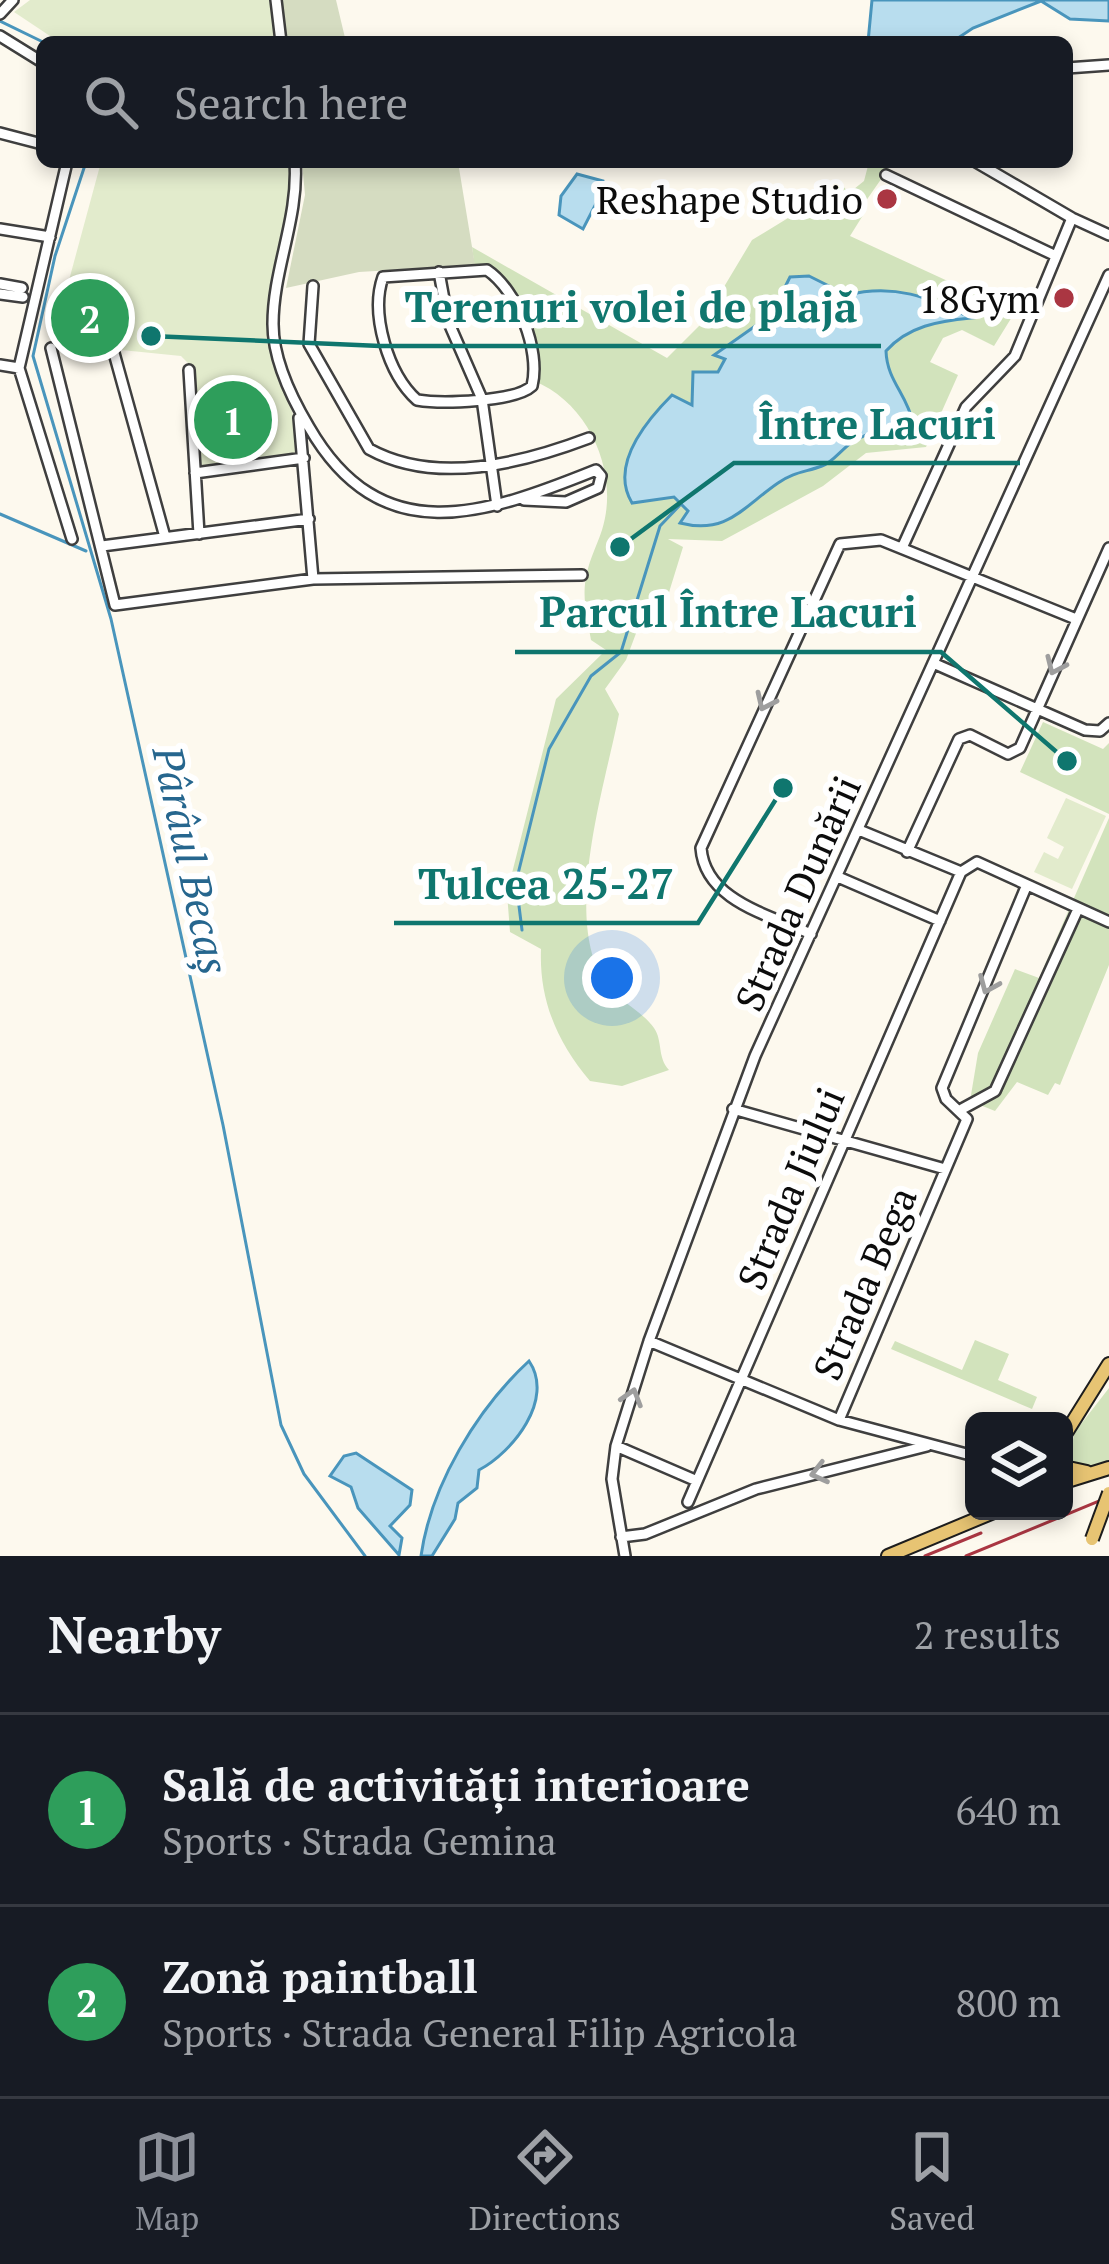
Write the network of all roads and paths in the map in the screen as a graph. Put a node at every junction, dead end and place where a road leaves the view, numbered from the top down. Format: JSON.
{"nodes":[{"id":1,"x":13,"y":0,"type":"edge"},
{"id":2,"x":276,"y":0,"type":"edge"},
{"id":3,"x":0,"y":14,"type":"edge"},
{"id":4,"x":0,"y":36,"type":"edge"},
{"id":5,"x":280,"y":36,"type":"edge"},
{"id":6,"x":36,"y":58,"type":"edge"},
{"id":7,"x":1109,"y":65,"type":"edge"},
{"id":8,"x":1073,"y":68,"type":"edge"},
{"id":9,"x":0,"y":133,"type":"edge"},
{"id":10,"x":36,"y":142,"type":"edge"},
{"id":11,"x":66,"y":168,"type":"edge"},
{"id":12,"x":295,"y":168,"type":"edge"},
{"id":13,"x":986,"y":168,"type":"edge"},
{"id":14,"x":886,"y":176,"type":"dead end"},
{"id":15,"x":1072,"y":218,"type":"junction"},
{"id":16,"x":0,"y":229,"type":"edge"},
{"id":17,"x":1109,"y":235,"type":"edge"},
{"id":18,"x":50,"y":237,"type":"junction"},
{"id":19,"x":1054,"y":255,"type":"junction"},
{"id":20,"x":439,"y":272,"type":"junction"},
{"id":21,"x":1109,"y":274,"type":"edge"},
{"id":22,"x":0,"y":284,"type":"edge"},
{"id":23,"x":313,"y":286,"type":"dead end"},
{"id":24,"x":0,"y":294,"type":"edge"},
{"id":25,"x":51,"y":348,"type":"dead end"},
{"id":26,"x":114,"y":353,"type":"dead end"},
{"id":27,"x":0,"y":365,"type":"edge"},
{"id":28,"x":19,"y":368,"type":"junction"},
{"id":29,"x":189,"y":370,"type":"dead end"},
{"id":30,"x":482,"y":399,"type":"junction"},
{"id":31,"x":296,"y":406,"type":"junction"},
{"id":32,"x":589,"y":438,"type":"dead end"},
{"id":33,"x":304,"y":458,"type":"junction"},
{"id":34,"x":494,"y":466,"type":"junction"},
{"id":35,"x":194,"y":473,"type":"junction"},
{"id":36,"x":524,"y":500,"type":"junction"},
{"id":37,"x":497,"y":506,"type":"junction"},
{"id":38,"x":309,"y":519,"type":"junction"},
{"id":39,"x":199,"y":534,"type":"junction"},
{"id":40,"x":165,"y":537,"type":"junction"},
{"id":41,"x":72,"y":539,"type":"dead end"},
{"id":42,"x":102,"y":546,"type":"junction"},
{"id":43,"x":902,"y":548,"type":"junction"},
{"id":44,"x":1109,"y":548,"type":"edge"},
{"id":45,"x":582,"y":575,"type":"dead end"},
{"id":46,"x":974,"y":578,"type":"junction"},
{"id":47,"x":314,"y":580,"type":"junction"},
{"id":48,"x":1076,"y":619,"type":"junction"},
{"id":49,"x":933,"y":663,"type":"junction"},
{"id":50,"x":1036,"y":708,"type":"junction"},
{"id":51,"x":1109,"y":723,"type":"edge"},
{"id":52,"x":860,"y":830,"type":"junction"},
{"id":53,"x":908,"y":851,"type":"junction"},
{"id":54,"x":961,"y":872,"type":"junction"},
{"id":55,"x":838,"y":878,"type":"junction"},
{"id":56,"x":1026,"y":887,"type":"junction"},
{"id":57,"x":1078,"y":909,"type":"junction"},
{"id":58,"x":940,"y":921,"type":"junction"},
{"id":59,"x":1109,"y":922,"type":"edge"},
{"id":60,"x":811,"y":934,"type":"junction"},
{"id":61,"x":734,"y":1109,"type":"junction"},
{"id":62,"x":962,"y":1109,"type":"junction"},
{"id":63,"x":843,"y":1140,"type":"junction"},
{"id":64,"x":945,"y":1169,"type":"junction"},
{"id":65,"x":649,"y":1341,"type":"junction"},
{"id":66,"x":1109,"y":1364,"type":"edge"},
{"id":67,"x":1109,"y":1378,"type":"edge"},
{"id":68,"x":739,"y":1381,"type":"junction"},
{"id":69,"x":1087,"y":1400,"type":"junction"},
{"id":70,"x":839,"y":1420,"type":"junction"},
{"id":71,"x":1073,"y":1424,"type":"edge"},
{"id":72,"x":932,"y":1444,"type":"junction"},
{"id":73,"x":616,"y":1446,"type":"junction"},
{"id":74,"x":965,"y":1453,"type":"edge"},
{"id":75,"x":1073,"y":1469,"type":"edge"},
{"id":76,"x":1108,"y":1469,"type":"edge"},
{"id":77,"x":1073,"y":1477,"type":"edge"},
{"id":78,"x":698,"y":1480,"type":"junction"},
{"id":79,"x":1109,"y":1493,"type":"edge"},
{"id":80,"x":688,"y":1502,"type":"dead end"},
{"id":81,"x":974,"y":1520,"type":"edge"},
{"id":82,"x":621,"y":1537,"type":"junction"},
{"id":83,"x":625,"y":1556,"type":"edge"},
{"id":84,"x":888,"y":1556,"type":"edge"},
{"id":85,"x":1087,"y":1556,"type":"edge"}],
"edges":[{"from":1,"to":3,"type":"street"},
{"from":2,"to":5,"type":"street"},
{"from":4,"to":6,"type":"street"},
{"from":7,"to":8,"type":"street"},
{"from":9,"to":10,"type":"street"},
{"from":11,"to":18,"type":"street"},
{"from":12,"to":31,"type":"street"},
{"from":13,"to":15,"type":"street"},
{"from":14,"to":19,"type":"street"},
{"from":15,"to":17,"type":"street"},
{"from":15,"to":19,"type":"street"},
{"from":16,"to":18,"type":"street"},
{"from":18,"to":28,"type":"street"},
{"from":19,"to":43,"type":"street"},
{"from":20,"to":30,"type":"street"},
{"from":20,"to":30,"type":"street"},
{"from":20,"to":30,"type":"street"},
{"from":21,"to":46,"type":"street","name":"Strada Dunării"},
{"from":22,"to":24,"type":"street"},
{"from":23,"to":34,"type":"street"},
{"from":25,"to":42,"type":"street"},
{"from":26,"to":40,"type":"street"},
{"from":27,"to":28,"type":"street"},
{"from":28,"to":41,"type":"street"},
{"from":29,"to":35,"type":"street"},
{"from":30,"to":34,"type":"street"},
{"from":31,"to":33,"type":"street"},
{"from":31,"to":37,"type":"street"},
{"from":32,"to":34,"type":"street"},
{"from":33,"to":35,"type":"street"},
{"from":33,"to":38,"type":"street"},
{"from":34,"to":37,"type":"street"},
{"from":35,"to":39,"type":"street"},
{"from":36,"to":36,"type":"street"},
{"from":36,"to":37,"type":"street"},
{"from":38,"to":39,"type":"street"},
{"from":38,"to":47,"type":"street"},
{"from":39,"to":40,"type":"street"},
{"from":40,"to":42,"type":"street"},
{"from":42,"to":47,"type":"street"},
{"from":43,"to":46,"type":"street"},
{"from":43,"to":60,"type":"street","one_way":true},
{"from":44,"to":48,"type":"street"},
{"from":45,"to":47,"type":"street"},
{"from":46,"to":48,"type":"street"},
{"from":46,"to":49,"type":"street","name":"Strada Dunării"},
{"from":48,"to":50,"type":"street","one_way":true},
{"from":49,"to":50,"type":"street"},
{"from":49,"to":52,"type":"street","name":"Strada Dunării"},
{"from":50,"to":51,"type":"street"},
{"from":50,"to":53,"type":"street"},
{"from":52,"to":53,"type":"street"},
{"from":52,"to":55,"type":"street","name":"Strada Dunării"},
{"from":53,"to":54,"type":"street"},
{"from":54,"to":56,"type":"street"},
{"from":54,"to":58,"type":"street","name":"Strada Jiului"},
{"from":55,"to":58,"type":"street"},
{"from":55,"to":60,"type":"street","name":"Strada Dunării"},
{"from":56,"to":57,"type":"street"},
{"from":56,"to":62,"type":"street","one_way":true},
{"from":57,"to":59,"type":"street"},
{"from":57,"to":62,"type":"street"},
{"from":58,"to":63,"type":"street","name":"Strada Jiului"},
{"from":60,"to":61,"type":"street","name":"Strada Dunării"},
{"from":61,"to":63,"type":"street"},
{"from":61,"to":65,"type":"street","name":"Strada Dunării"},
{"from":62,"to":64,"type":"street","name":"Strada Bega"},
{"from":63,"to":64,"type":"street"},
{"from":63,"to":68,"type":"street","name":"Strada Jiului"},
{"from":64,"to":70,"type":"street","name":"Strada Bega"},
{"from":65,"to":68,"type":"street"},
{"from":73,"to":65,"type":"street","name":"Strada Dunării","one_way":true},
{"from":66,"to":69,"type":"main road"},
{"from":67,"to":69,"type":"main road"},
{"from":68,"to":70,"type":"street"},
{"from":68,"to":78,"type":"street","name":"Strada Jiului"},
{"from":69,"to":71,"type":"main road"},
{"from":70,"to":72,"type":"street"},
{"from":72,"to":74,"type":"street"},
{"from":72,"to":82,"type":"street","one_way":true},
{"from":73,"to":78,"type":"street"},
{"from":73,"to":82,"type":"street","name":"Strada Dunării"},
{"from":75,"to":76,"type":"main road"},
{"from":76,"to":77,"type":"main road"},
{"from":78,"to":80,"type":"street","name":"Strada Jiului"},
{"from":79,"to":85,"type":"main road","bridge":true},
{"from":81,"to":84,"type":"main road"},
{"from":82,"to":83,"type":"street","name":"Strada Dunării"}]}
